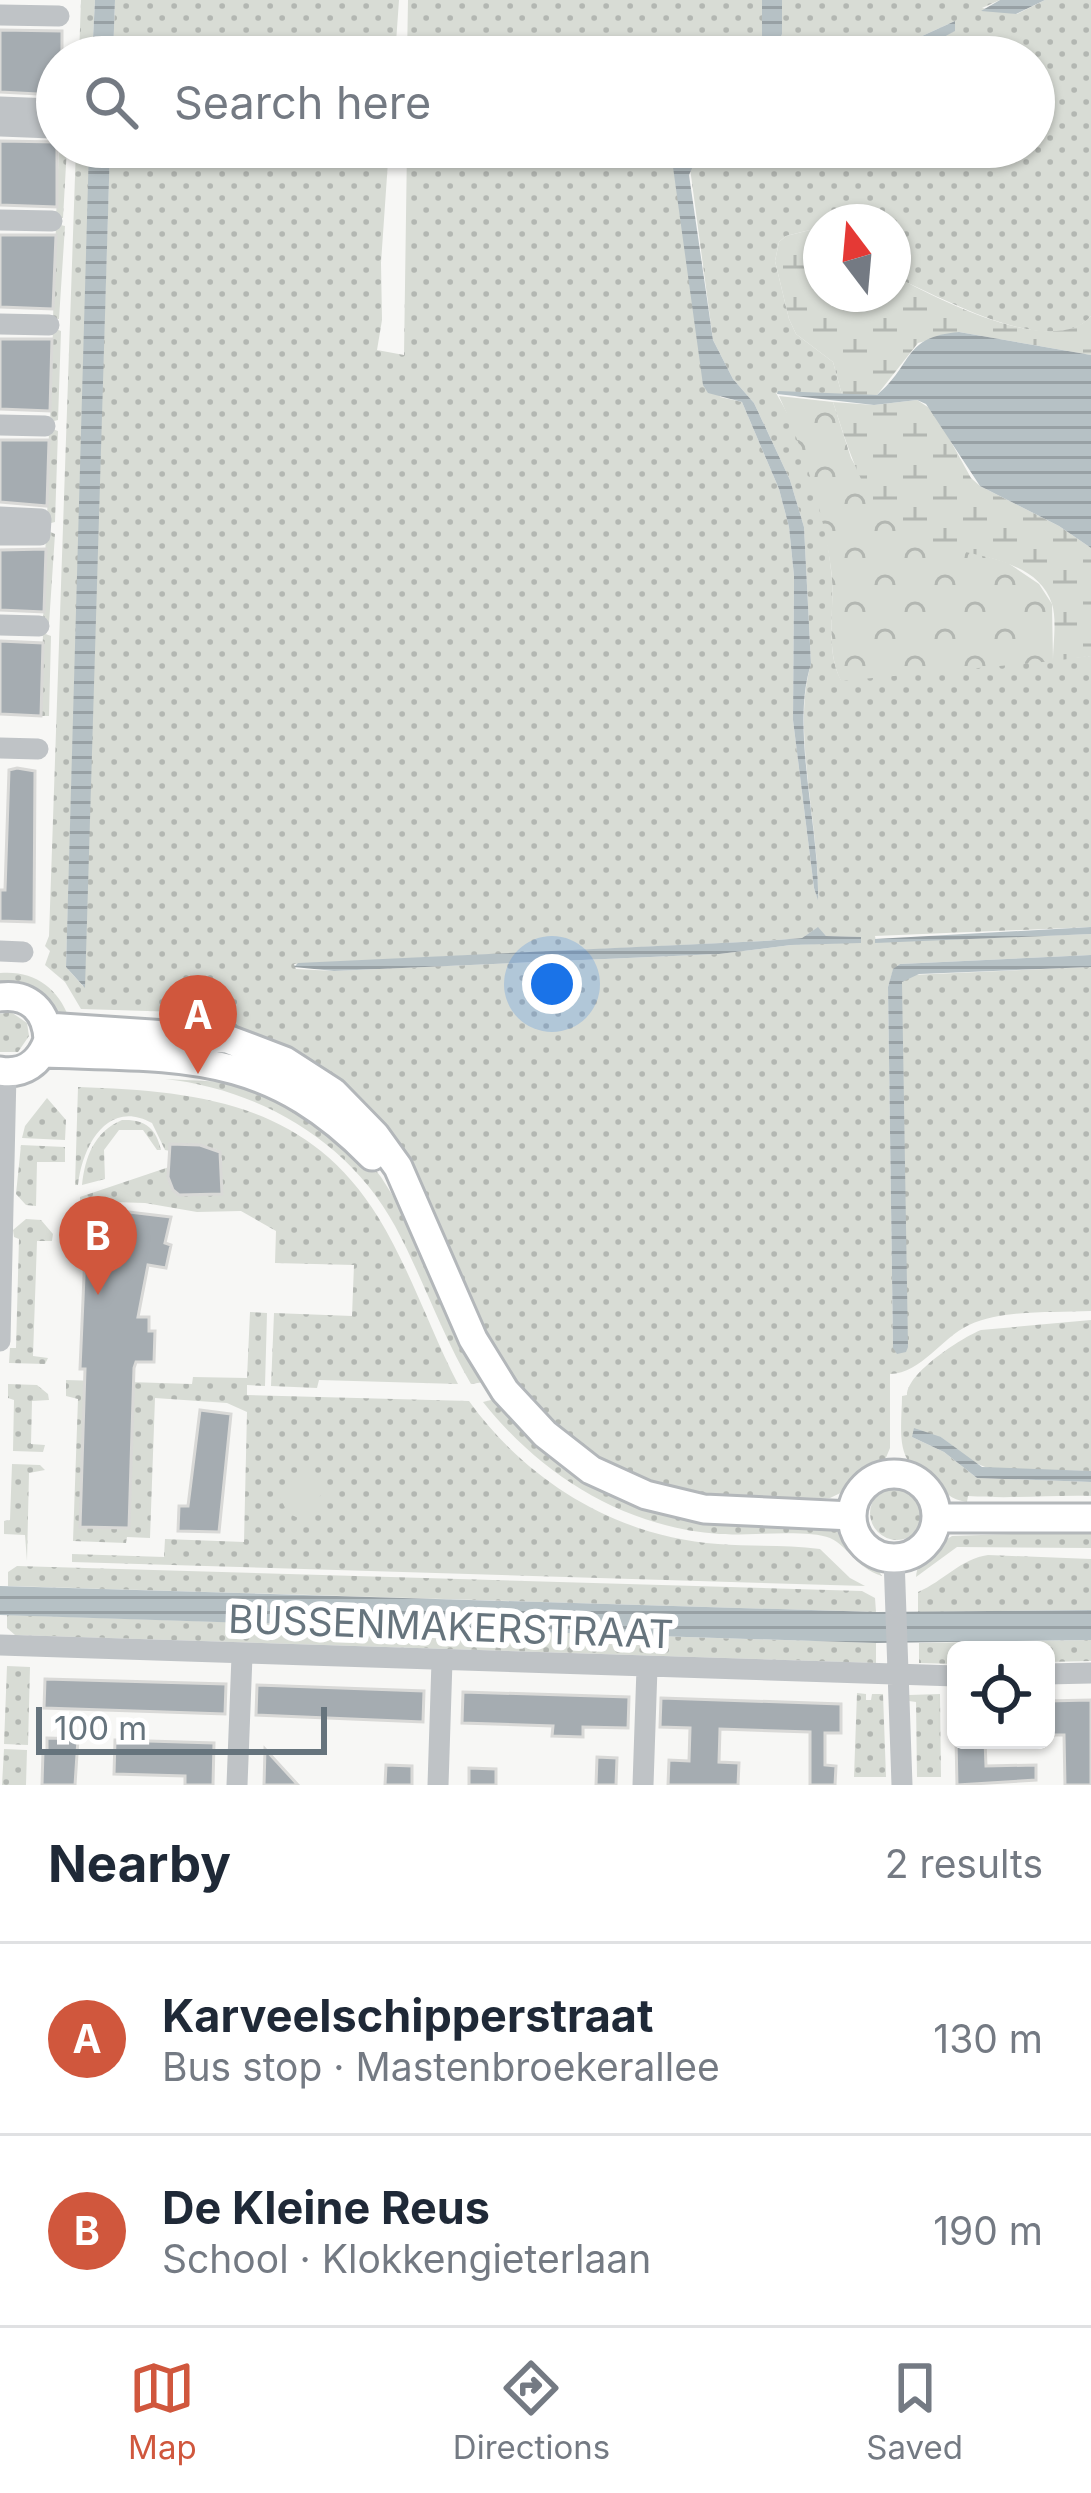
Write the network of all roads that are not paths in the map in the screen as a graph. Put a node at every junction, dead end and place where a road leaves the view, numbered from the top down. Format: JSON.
{"nodes":[{"id":1,"x":0,"y":14,"type":"edge"},
{"id":2,"x":59,"y":16,"type":"dead end"},
{"id":3,"x":0,"y":107,"type":"edge"},
{"id":4,"x":36,"y":108,"type":"edge"},
{"id":5,"x":0,"y":126,"type":"edge"},
{"id":6,"x":36,"y":127,"type":"edge"},
{"id":7,"x":0,"y":220,"type":"edge"},
{"id":8,"x":52,"y":221,"type":"dead end"},
{"id":9,"x":0,"y":324,"type":"edge"},
{"id":10,"x":49,"y":325,"type":"dead end"},
{"id":11,"x":0,"y":424,"type":"edge"},
{"id":12,"x":45,"y":426,"type":"dead end"},
{"id":13,"x":0,"y":518,"type":"edge"},
{"id":14,"x":0,"y":535,"type":"edge"},
{"id":15,"x":0,"y":625,"type":"edge"},
{"id":16,"x":39,"y":626,"type":"dead end"},
{"id":17,"x":0,"y":748,"type":"edge"},
{"id":18,"x":38,"y":749,"type":"dead end"},
{"id":19,"x":0,"y":997,"type":"edge"},
{"id":20,"x":45,"y":1040,"type":"junction"},
{"id":21,"x":3,"y":1072,"type":"edge"},
{"id":22,"x":0,"y":1341,"type":"edge"},
{"id":23,"x":852,"y":1516,"type":"junction"},
{"id":24,"x":936,"y":1518,"type":"junction"},
{"id":25,"x":1091,"y":1518,"type":"edge"},
{"id":26,"x":894,"y":1558,"type":"junction"},
{"id":27,"x":0,"y":1646,"type":"edge"},
{"id":28,"x":242,"y":1656,"type":"junction"},
{"id":29,"x":442,"y":1661,"type":"junction"},
{"id":30,"x":647,"y":1668,"type":"junction"},
{"id":31,"x":1091,"y":1673,"type":"edge"},
{"id":32,"x":1055,"y":1674,"type":"edge"},
{"id":33,"x":947,"y":1676,"type":"edge"},
{"id":34,"x":900,"y":1677,"type":"junction"},
{"id":35,"x":237,"y":1785,"type":"edge"},
{"id":36,"x":438,"y":1785,"type":"edge"},
{"id":37,"x":643,"y":1785,"type":"edge"},
{"id":38,"x":902,"y":1785,"type":"edge"}],
"edges":[{"from":1,"to":2,"type":"street"},
{"from":3,"to":4,"type":"street"},
{"from":5,"to":6,"type":"street"},
{"from":7,"to":8,"type":"street"},
{"from":9,"to":10,"type":"street"},
{"from":11,"to":12,"type":"street"},
{"from":13,"to":14,"type":"street"},
{"from":15,"to":16,"type":"street"},
{"from":17,"to":18,"type":"street"},
{"from":19,"to":20,"type":"main road"},
{"from":20,"to":21,"type":"main road"},
{"from":20,"to":23,"type":"main road"},
{"from":21,"to":22,"type":"street"},
{"from":23,"to":24,"type":"main road"},
{"from":23,"to":26,"type":"main road"},
{"from":24,"to":25,"type":"main road"},
{"from":24,"to":26,"type":"main road"},
{"from":26,"to":34,"type":"street"},
{"from":27,"to":28,"type":"street","name":"BUSSENMAKERSTRAAT"},
{"from":28,"to":29,"type":"street","name":"BUSSENMAKERSTRAAT"},
{"from":28,"to":35,"type":"street"},
{"from":29,"to":30,"type":"street","name":"BUSSENMAKERSTRAAT"},
{"from":29,"to":36,"type":"street"},
{"from":30,"to":34,"type":"street","name":"BUSSENMAKERSTRAAT"},
{"from":30,"to":37,"type":"street"},
{"from":31,"to":32,"type":"street"},
{"from":33,"to":34,"type":"street","name":"BUSSENMAKERSTRAAT"},
{"from":34,"to":38,"type":"street"}]}
